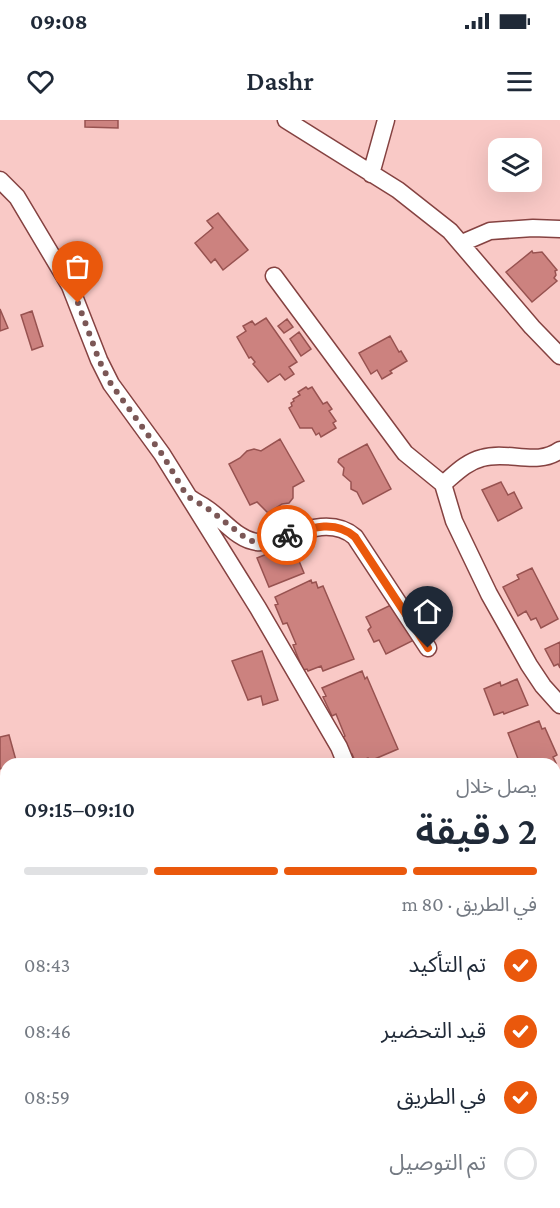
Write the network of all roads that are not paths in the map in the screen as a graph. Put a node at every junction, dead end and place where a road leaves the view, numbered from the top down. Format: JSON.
{"nodes":[{"id":1,"x":286,"y":120,"type":"edge"},
{"id":2,"x":386,"y":120,"type":"edge"},
{"id":3,"x":371,"y":174,"type":"junction"},
{"id":4,"x":0,"y":180,"type":"edge"},
{"id":5,"x":560,"y":229,"type":"edge"},
{"id":6,"x":462,"y":243,"type":"junction"},
{"id":7,"x":274,"y":276,"type":"dead end"},
{"id":8,"x":560,"y":356,"type":"edge"},
{"id":9,"x":560,"y":450,"type":"edge"},
{"id":10,"x":442,"y":484,"type":"junction"},
{"id":11,"x":187,"y":496,"type":"junction"},
{"id":12,"x":428,"y":648,"type":"dead end"},
{"id":13,"x":560,"y":705,"type":"edge"},
{"id":14,"x":344,"y":758,"type":"edge"}],
"edges":[{"from":1,"to":3,"type":"street"},
{"from":2,"to":3,"type":"street"},
{"from":3,"to":6,"type":"street"},
{"from":4,"to":11,"type":"street"},
{"from":5,"to":6,"type":"street"},
{"from":6,"to":8,"type":"street"},
{"from":7,"to":10,"type":"street"},
{"from":9,"to":10,"type":"street"},
{"from":10,"to":13,"type":"street"},
{"from":11,"to":12,"type":"street"},
{"from":11,"to":14,"type":"street"}]}
